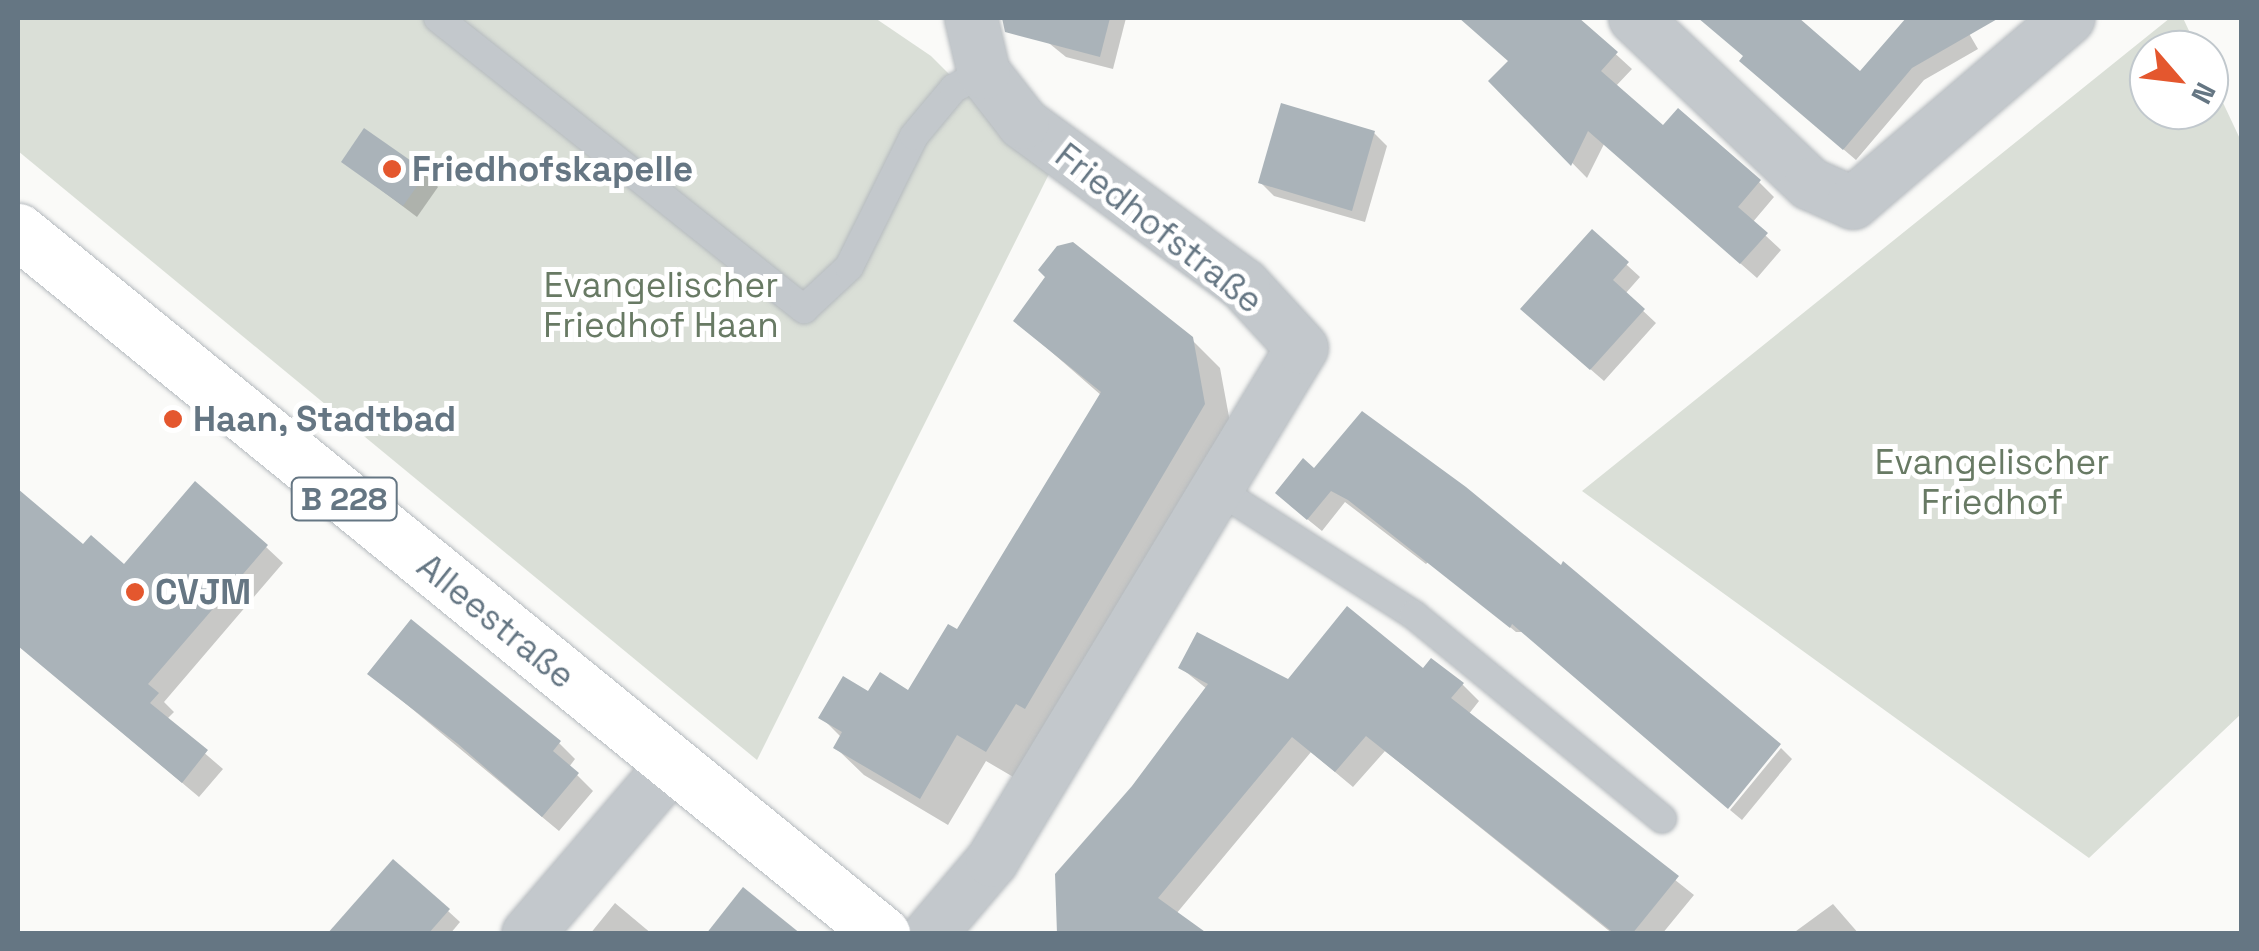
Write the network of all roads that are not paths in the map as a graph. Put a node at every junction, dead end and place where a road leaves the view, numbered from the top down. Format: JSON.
{"nodes":[{"id":1,"x":438,"y":18,"type":"edge"},
{"id":2,"x":971,"y":18,"type":"edge"},
{"id":3,"x":1635,"y":18,"type":"edge"},
{"id":4,"x":2070,"y":18,"type":"edge"},
{"id":5,"x":984,"y":73,"type":"junction"},
{"id":6,"x":18,"y":231,"type":"edge"},
{"id":7,"x":1217,"y":488,"type":"junction"},
{"id":8,"x":674,"y":764,"type":"junction"},
{"id":9,"x":1662,"y":818,"type":"dead end"},
{"id":10,"x":528,"y":934,"type":"edge"},
{"id":11,"x":882,"y":934,"type":"edge"},
{"id":12,"x":930,"y":934,"type":"edge"}],
"edges":[{"from":1,"to":5,"type":"lane"},
{"from":2,"to":5,"type":"street","name":"Friedhofstraße"},
{"from":3,"to":4,"type":"street"},
{"from":5,"to":7,"type":"street","name":"Friedhofstraße"},
{"from":6,"to":8,"type":"main road","name":"Alleestraße","number":"B 228"},
{"from":7,"to":9,"type":"lane"},
{"from":7,"to":12,"type":"street","name":"Friedhofstraße"},
{"from":8,"to":10,"type":"street"},
{"from":8,"to":11,"type":"main road","name":"Alleestraße","number":"B 228"}]}
